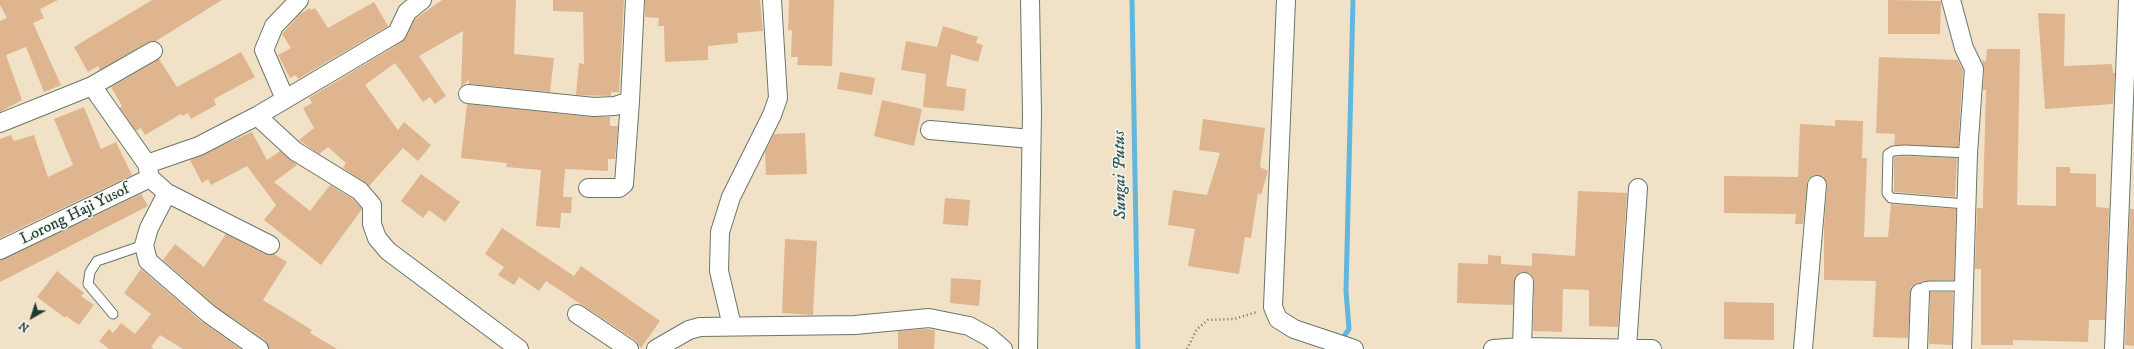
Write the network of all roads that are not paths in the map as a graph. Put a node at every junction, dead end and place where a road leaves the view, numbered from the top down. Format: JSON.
{"nodes":[{"id":1,"x":299,"y":0,"type":"edge"},
{"id":2,"x":422,"y":0,"type":"edge"},
{"id":3,"x":635,"y":0,"type":"edge"},
{"id":4,"x":772,"y":0,"type":"edge"},
{"id":5,"x":1030,"y":0,"type":"edge"},
{"id":6,"x":1286,"y":0,"type":"edge"},
{"id":7,"x":1951,"y":0,"type":"edge"},
{"id":8,"x":2128,"y":0,"type":"edge"},
{"id":9,"x":153,"y":51,"type":"dead end"},
{"id":10,"x":92,"y":86,"type":"junction"},
{"id":11,"x":468,"y":94,"type":"dead end"},
{"id":12,"x":285,"y":98,"type":"junction"},
{"id":13,"x":630,"y":101,"type":"junction"},
{"id":14,"x":257,"y":116,"type":"junction"},
{"id":15,"x":0,"y":123,"type":"edge"},
{"id":16,"x":930,"y":130,"type":"dead end"},
{"id":17,"x":1031,"y":139,"type":"junction"},
{"id":18,"x":1968,"y":153,"type":"junction"},
{"id":19,"x":149,"y":171,"type":"junction"},
{"id":20,"x":1817,"y":185,"type":"dead end"},
{"id":21,"x":588,"y":188,"type":"dead end"},
{"id":22,"x":1638,"y":188,"type":"dead end"},
{"id":23,"x":167,"y":193,"type":"junction"},
{"id":24,"x":1966,"y":204,"type":"junction"},
{"id":25,"x":144,"y":245,"type":"junction"},
{"id":26,"x":270,"y":245,"type":"dead end"},
{"id":27,"x":0,"y":250,"type":"edge"},
{"id":28,"x":1524,"y":282,"type":"dead end"},
{"id":29,"x":1964,"y":286,"type":"junction"},
{"id":30,"x":1920,"y":293,"type":"joint"},
{"id":31,"x":113,"y":314,"type":"dead end"},
{"id":32,"x":577,"y":314,"type":"dead end"},
{"id":33,"x":732,"y":326,"type":"junction"},
{"id":34,"x":1522,"y":347,"type":"junction"},
{"id":35,"x":1627,"y":347,"type":"junction"},
{"id":36,"x":259,"y":349,"type":"edge"},
{"id":37,"x":519,"y":349,"type":"edge"},
{"id":38,"x":630,"y":349,"type":"edge"},
{"id":39,"x":656,"y":349,"type":"edge"},
{"id":40,"x":1002,"y":349,"type":"edge"},
{"id":41,"x":1028,"y":349,"type":"edge"},
{"id":42,"x":1354,"y":349,"type":"edge"},
{"id":43,"x":1493,"y":349,"type":"edge"},
{"id":44,"x":1652,"y":349,"type":"edge"},
{"id":45,"x":1802,"y":349,"type":"edge"},
{"id":46,"x":1918,"y":349,"type":"edge"},
{"id":47,"x":1962,"y":349,"type":"edge"},
{"id":48,"x":2114,"y":349,"type":"edge"}],
"edges":[{"from":1,"to":12,"type":"street"},
{"from":2,"to":12,"type":"street","name":"Lorong Haji Yusof"},
{"from":3,"to":13,"type":"street"},
{"from":4,"to":33,"type":"street"},
{"from":5,"to":17,"type":"street"},
{"from":6,"to":42,"type":"street"},
{"from":7,"to":18,"type":"street"},
{"from":8,"to":48,"type":"street"},
{"from":9,"to":10,"type":"street"},
{"from":10,"to":15,"type":"street"},
{"from":10,"to":19,"type":"street"},
{"from":11,"to":13,"type":"street"},
{"from":12,"to":14,"type":"street","name":"Lorong Haji Yusof"},
{"from":13,"to":21,"type":"street"},
{"from":14,"to":19,"type":"street","name":"Lorong Haji Yusof"},
{"from":14,"to":37,"type":"street"},
{"from":16,"to":17,"type":"street"},
{"from":17,"to":41,"type":"street"},
{"from":18,"to":24,"type":"street"},
{"from":18,"to":24,"type":"lane"},
{"from":19,"to":23,"type":"street"},
{"from":19,"to":27,"type":"street","name":"Lorong Haji Yusof"},
{"from":20,"to":45,"type":"street"},
{"from":22,"to":35,"type":"street"},
{"from":23,"to":25,"type":"street"},
{"from":23,"to":26,"type":"street"},
{"from":24,"to":29,"type":"street"},
{"from":25,"to":31,"type":"lane"},
{"from":25,"to":36,"type":"street"},
{"from":28,"to":34,"type":"street"},
{"from":29,"to":30,"type":"lane"},
{"from":29,"to":47,"type":"street"},
{"from":30,"to":46,"type":"street"},
{"from":32,"to":38,"type":"street"},
{"from":33,"to":39,"type":"street"},
{"from":33,"to":40,"type":"street"},
{"from":34,"to":35,"type":"street"},
{"from":34,"to":43,"type":"street"},
{"from":35,"to":44,"type":"street"}]}
